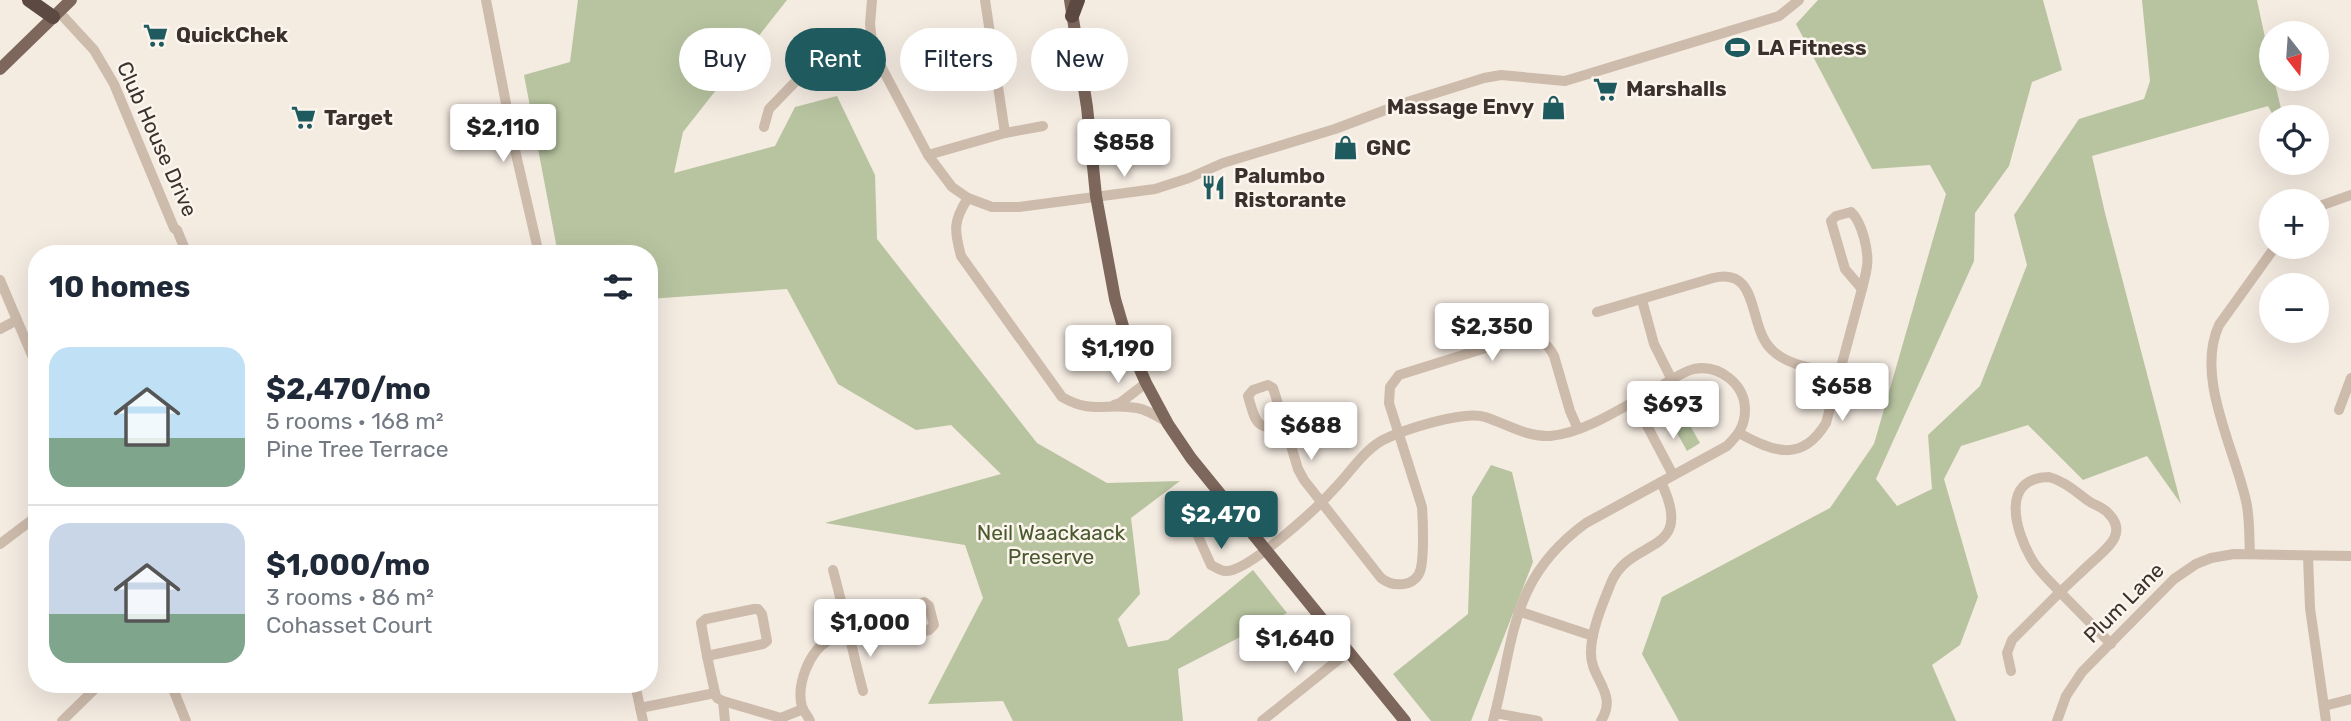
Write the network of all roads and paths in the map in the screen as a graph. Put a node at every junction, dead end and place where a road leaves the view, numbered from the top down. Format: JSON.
{"nodes":[{"id":1,"x":29,"y":0,"type":"edge"},
{"id":2,"x":71,"y":0,"type":"edge"},
{"id":3,"x":486,"y":0,"type":"edge"},
{"id":4,"x":872,"y":0,"type":"edge"},
{"id":5,"x":985,"y":0,"type":"edge"},
{"id":6,"x":1070,"y":0,"type":"edge"},
{"id":7,"x":1078,"y":0,"type":"edge"},
{"id":8,"x":1799,"y":0,"type":"edge"},
{"id":9,"x":56,"y":15,"type":"junction"},
{"id":10,"x":1072,"y":16,"type":"junction"},
{"id":11,"x":870,"y":28,"type":"edge"},
{"id":12,"x":0,"y":69,"type":"edge"},
{"id":13,"x":886,"y":76,"type":"edge"},
{"id":14,"x":786,"y":91,"type":"edge"},
{"id":15,"x":1043,"y":126,"type":"dead end"},
{"id":16,"x":764,"y":127,"type":"dead end"},
{"id":17,"x":1005,"y":133,"type":"junction"},
{"id":18,"x":928,"y":155,"type":"junction"},
{"id":19,"x":2351,"y":195,"type":"edge"},
{"id":20,"x":1096,"y":196,"type":"junction"},
{"id":21,"x":968,"y":198,"type":"junction"},
{"id":22,"x":2329,"y":203,"type":"edge"},
{"id":23,"x":183,"y":245,"type":"edge"},
{"id":24,"x":537,"y":245,"type":"edge"},
{"id":25,"x":2266,"y":259,"type":"edge"},
{"id":26,"x":0,"y":280,"type":"edge"},
{"id":27,"x":1862,"y":289,"type":"junction"},
{"id":28,"x":1642,"y":300,"type":"junction"},
{"id":29,"x":1597,"y":312,"type":"dead end"},
{"id":30,"x":17,"y":320,"type":"junction"},
{"id":31,"x":0,"y":329,"type":"edge"},
{"id":32,"x":28,"y":346,"type":"edge"},
{"id":33,"x":1839,"y":374,"type":"junction"},
{"id":34,"x":2351,"y":378,"type":"edge"},
{"id":35,"x":1672,"y":380,"type":"junction"},
{"id":36,"x":1146,"y":383,"type":"junction"},
{"id":37,"x":1100,"y":408,"type":"junction"},
{"id":38,"x":2339,"y":410,"type":"dead end"},
{"id":39,"x":1644,"y":420,"type":"dead end"},
{"id":40,"x":1167,"y":423,"type":"junction"},
{"id":41,"x":1286,"y":429,"type":"junction"},
{"id":42,"x":1578,"y":429,"type":"junction"},
{"id":43,"x":1739,"y":433,"type":"junction"},
{"id":44,"x":1399,"y":434,"type":"junction"},
{"id":45,"x":1673,"y":475,"type":"junction"},
{"id":46,"x":1661,"y":482,"type":"junction"},
{"id":47,"x":1322,"y":502,"type":"junction"},
{"id":48,"x":1189,"y":516,"type":"dead end"},
{"id":49,"x":28,"y":523,"type":"edge"},
{"id":50,"x":0,"y":544,"type":"edge"},
{"id":51,"x":1267,"y":549,"type":"junction"},
{"id":52,"x":2250,"y":554,"type":"junction"},
{"id":53,"x":2308,"y":556,"type":"junction"},
{"id":54,"x":2351,"y":556,"type":"edge"},
{"id":55,"x":833,"y":570,"type":"dead end"},
{"id":56,"x":2060,"y":592,"type":"junction"},
{"id":57,"x":1518,"y":611,"type":"junction"},
{"id":58,"x":903,"y":619,"type":"junction"},
{"id":59,"x":849,"y":633,"type":"junction"},
{"id":60,"x":1593,"y":636,"type":"junction"},
{"id":61,"x":2111,"y":644,"type":"junction"},
{"id":62,"x":1348,"y":652,"type":"junction"},
{"id":63,"x":707,"y":656,"type":"junction"},
{"id":64,"x":2011,"y":671,"type":"dead end"},
{"id":65,"x":863,"y":691,"type":"dead end"},
{"id":66,"x":91,"y":693,"type":"edge"},
{"id":67,"x":175,"y":693,"type":"edge"},
{"id":68,"x":637,"y":693,"type":"edge"},
{"id":69,"x":719,"y":697,"type":"junction"},
{"id":70,"x":2351,"y":699,"type":"edge"},
{"id":71,"x":2324,"y":706,"type":"junction"},
{"id":72,"x":640,"y":708,"type":"junction"},
{"id":73,"x":803,"y":709,"type":"junction"},
{"id":74,"x":1494,"y":717,"type":"edge"},
{"id":75,"x":781,"y":720,"type":"edge"},
{"id":76,"x":62,"y":721,"type":"edge"},
{"id":77,"x":186,"y":721,"type":"edge"},
{"id":78,"x":643,"y":721,"type":"edge"},
{"id":79,"x":725,"y":721,"type":"edge"},
{"id":80,"x":810,"y":721,"type":"edge"},
{"id":81,"x":1262,"y":721,"type":"edge"},
{"id":82,"x":1405,"y":721,"type":"edge"},
{"id":83,"x":1538,"y":721,"type":"edge"},
{"id":84,"x":1601,"y":721,"type":"edge"},
{"id":85,"x":2057,"y":721,"type":"edge"},
{"id":86,"x":2326,"y":721,"type":"edge"}],
"edges":[{"from":1,"to":9,"type":"highway"},
{"from":2,"to":9,"type":"main road"},
{"from":3,"to":24,"type":"street"},
{"from":4,"to":11,"type":"street"},
{"from":5,"to":17,"type":"street"},
{"from":6,"to":10,"type":"main road"},
{"from":7,"to":10,"type":"highway"},
{"from":8,"to":20,"type":"street"},
{"from":9,"to":12,"type":"main road"},
{"from":9,"to":23,"type":"street","name":"Club House Drive"},
{"from":10,"to":20,"type":"main road"},
{"from":13,"to":18,"type":"street"},
{"from":14,"to":16,"type":"street"},
{"from":15,"to":17,"type":"street"},
{"from":17,"to":18,"type":"street"},
{"from":18,"to":21,"type":"street"},
{"from":19,"to":22,"type":"street"},
{"from":20,"to":21,"type":"street"},
{"from":20,"to":36,"type":"main road"},
{"from":21,"to":37,"type":"street"},
{"from":25,"to":52,"type":"street"},
{"from":26,"to":30,"type":"street"},
{"from":27,"to":27,"type":"street"},
{"from":27,"to":33,"type":"street"},
{"from":28,"to":29,"type":"street"},
{"from":28,"to":33,"type":"street"},
{"from":28,"to":35,"type":"street"},
{"from":30,"to":31,"type":"street"},
{"from":30,"to":32,"type":"street"},
{"from":33,"to":43,"type":"street"},
{"from":34,"to":38,"type":"street"},
{"from":35,"to":42,"type":"street"},
{"from":35,"to":43,"type":"street"},
{"from":36,"to":37,"type":"street"},
{"from":36,"to":40,"type":"main road"},
{"from":37,"to":40,"type":"street"},
{"from":39,"to":45,"type":"street"},
{"from":40,"to":51,"type":"main road"},
{"from":41,"to":41,"type":"street"},
{"from":41,"to":47,"type":"street"},
{"from":42,"to":44,"type":"street"},
{"from":42,"to":44,"type":"street"},
{"from":43,"to":45,"type":"street"},
{"from":44,"to":47,"type":"street"},
{"from":44,"to":47,"type":"street"},
{"from":45,"to":46,"type":"street"},
{"from":46,"to":57,"type":"street"},
{"from":46,"to":60,"type":"street"},
{"from":47,"to":51,"type":"street"},
{"from":48,"to":51,"type":"street"},
{"from":49,"to":50,"type":"street"},
{"from":51,"to":62,"type":"main road"},
{"from":52,"to":53,"type":"street","name":"Plum Lane"},
{"from":52,"to":61,"type":"street","name":"Plum Lane"},
{"from":53,"to":54,"type":"street","name":"Plum Lane"},
{"from":53,"to":71,"type":"street"},
{"from":55,"to":59,"type":"street"},
{"from":56,"to":56,"type":"street"},
{"from":56,"to":61,"type":"street"},
{"from":56,"to":64,"type":"street"},
{"from":57,"to":60,"type":"street"},
{"from":57,"to":74,"type":"street"},
{"from":58,"to":58,"type":"street"},
{"from":58,"to":59,"type":"street"},
{"from":59,"to":65,"type":"street"},
{"from":59,"to":73,"type":"street"},
{"from":60,"to":84,"type":"street"},
{"from":61,"to":85,"type":"street","name":"Plum Lane"},
{"from":62,"to":81,"type":"street"},
{"from":62,"to":82,"type":"main road"},
{"from":63,"to":63,"type":"street"},
{"from":63,"to":69,"type":"street"},
{"from":66,"to":76,"type":"street"},
{"from":67,"to":77,"type":"street"},
{"from":68,"to":72,"type":"street"},
{"from":69,"to":72,"type":"street"},
{"from":69,"to":75,"type":"street"},
{"from":69,"to":79,"type":"street"},
{"from":70,"to":71,"type":"street"},
{"from":71,"to":86,"type":"street"},
{"from":72,"to":78,"type":"street"},
{"from":73,"to":75,"type":"street"},
{"from":73,"to":80,"type":"street"},
{"from":74,"to":83,"type":"street"}]}
